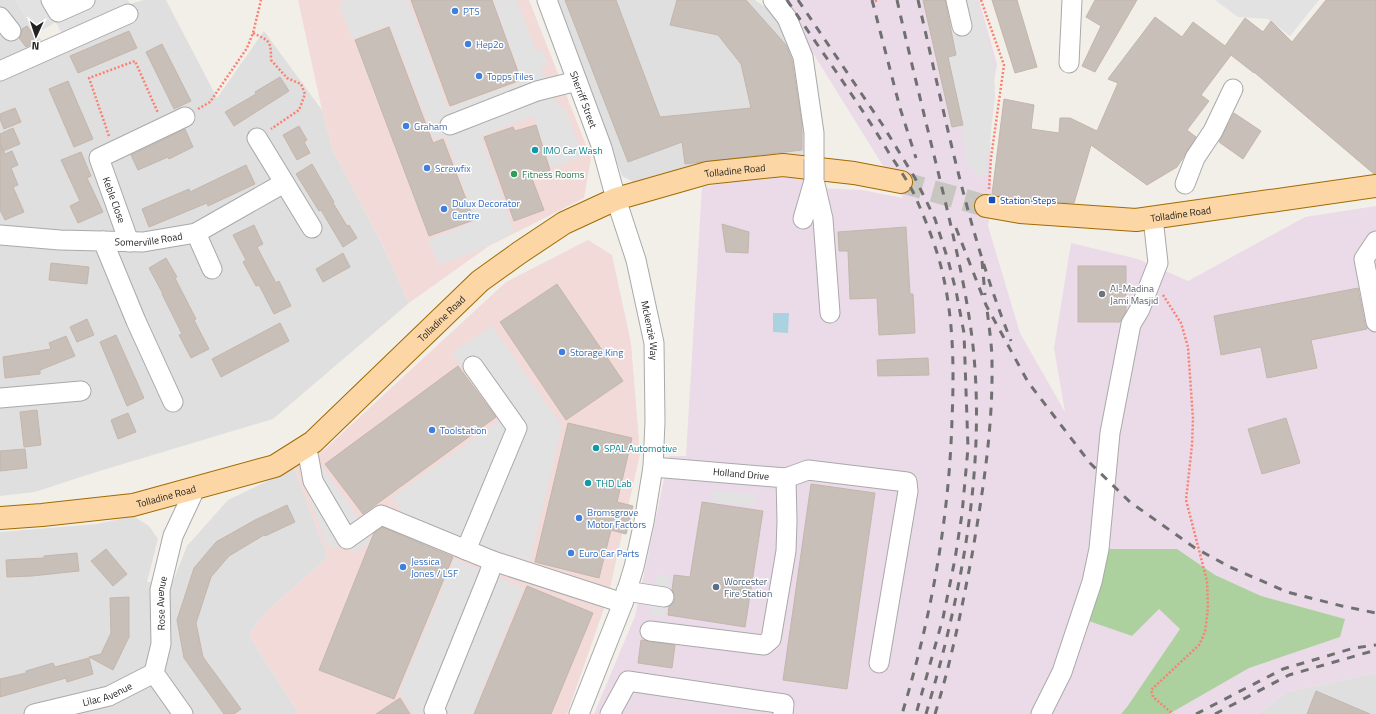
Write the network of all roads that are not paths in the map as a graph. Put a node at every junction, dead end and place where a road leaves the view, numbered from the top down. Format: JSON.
{"nodes":[{"id":1,"x":51,"y":0,"type":"edge"},
{"id":2,"x":85,"y":0,"type":"edge"},
{"id":3,"x":547,"y":0,"type":"edge"},
{"id":4,"x":773,"y":0,"type":"edge"},
{"id":5,"x":956,"y":0,"type":"edge"},
{"id":6,"x":1072,"y":0,"type":"edge"},
{"id":7,"x":128,"y":14,"type":"dead end"},
{"id":8,"x":962,"y":26,"type":"dead end"},
{"id":9,"x":1069,"y":63,"type":"dead end"},
{"id":10,"x":0,"y":71,"type":"edge"},
{"id":11,"x":577,"y":81,"type":"junction"},
{"id":12,"x":1233,"y":89,"type":"dead end"},
{"id":13,"x":185,"y":117,"type":"road end"},
{"id":14,"x":450,"y":125,"type":"dead end"},
{"id":15,"x":257,"y":138,"type":"road end"},
{"id":16,"x":814,"y":180,"type":"junction"},
{"id":17,"x":901,"y":182,"type":"tunnel mouth"},
{"id":18,"x":284,"y":183,"type":"junction"},
{"id":19,"x":1185,"y":184,"type":"dead end"},
{"id":20,"x":1376,"y":189,"type":"edge"},
{"id":21,"x":616,"y":199,"type":"junction"},
{"id":22,"x":987,"y":206,"type":"tunnel mouth"},
{"id":23,"x":1153,"y":218,"type":"junction"},
{"id":24,"x":803,"y":219,"type":"dead end"},
{"id":25,"x":312,"y":228,"type":"dead end"},
{"id":26,"x":196,"y":233,"type":"junction"},
{"id":27,"x":0,"y":235,"type":"edge"},
{"id":28,"x":103,"y":241,"type":"junction"},
{"id":29,"x":1376,"y":241,"type":"edge"},
{"id":30,"x":129,"y":242,"type":"junction"},
{"id":31,"x":212,"y":269,"type":"dead end"},
{"id":32,"x":830,"y":313,"type":"dead end"},
{"id":33,"x":1376,"y":322,"type":"edge"},
{"id":34,"x":474,"y":366,"type":"dead end"},
{"id":35,"x":81,"y":391,"type":"dead end"},
{"id":36,"x":0,"y":398,"type":"edge"},
{"id":37,"x":173,"y":402,"type":"dead end"},
{"id":38,"x":306,"y":446,"type":"junction"},
{"id":39,"x":653,"y":467,"type":"junction"},
{"id":40,"x":786,"y":478,"type":"junction"},
{"id":41,"x":195,"y":489,"type":"junction"},
{"id":42,"x":0,"y":518,"type":"edge"},
{"id":43,"x":466,"y":550,"type":"junction"},
{"id":44,"x":493,"y":561,"type":"junction"},
{"id":45,"x":624,"y":597,"type":"junction"},
{"id":46,"x":664,"y":597,"type":"dead end"},
{"id":47,"x":650,"y":631,"type":"dead end"},
{"id":48,"x":879,"y":663,"type":"dead end"},
{"id":49,"x":154,"y":673,"type":"junction"},
{"id":50,"x":581,"y":713,"type":"edge"},
{"id":51,"x":34,"y":714,"type":"edge"},
{"id":52,"x":183,"y":714,"type":"edge"},
{"id":53,"x":437,"y":714,"type":"edge"},
{"id":54,"x":610,"y":714,"type":"edge"},
{"id":55,"x":783,"y":714,"type":"edge"},
{"id":56,"x":1041,"y":714,"type":"edge"}],
"edges":[{"from":1,"to":2,"type":"street"},
{"from":3,"to":11,"type":"street","name":"Sherriff Street"},
{"from":4,"to":16,"type":"street","bridge":true},
{"from":5,"to":8,"type":"street"},
{"from":6,"to":9,"type":"street"},
{"from":7,"to":10,"type":"street"},
{"from":11,"to":14,"type":"street"},
{"from":11,"to":21,"type":"street","name":"Sherriff Street"},
{"from":12,"to":19,"type":"street"},
{"from":13,"to":30,"type":"street","name":"Keble Close"},
{"from":15,"to":18,"type":"street"},
{"from":16,"to":24,"type":"street"},
{"from":16,"to":32,"type":"street"},
{"from":17,"to":21,"type":"main road","name":"Tolladine Road"},
{"from":18,"to":25,"type":"street"},
{"from":18,"to":26,"type":"street","name":"Somerville Road"},
{"from":20,"to":23,"type":"main road","name":"Tolladine Road"},
{"from":21,"to":38,"type":"main road","name":"Tolladine Road"},
{"from":21,"to":39,"type":"street","name":"Mckenzie Way"},
{"from":22,"to":23,"type":"main road","name":"Tolladine Road"},
{"from":23,"to":56,"type":"street"},
{"from":26,"to":30,"type":"street","name":"Somerville Road"},
{"from":26,"to":31,"type":"street"},
{"from":27,"to":28,"type":"street","name":"Somerville Road"},
{"from":28,"to":30,"type":"street","name":"Somerville Road"},
{"from":28,"to":37,"type":"street"},
{"from":29,"to":33,"type":"street"},
{"from":34,"to":43,"type":"street"},
{"from":35,"to":36,"type":"street"},
{"from":38,"to":41,"type":"main road","name":"Tolladine Road"},
{"from":38,"to":43,"type":"street"},
{"from":39,"to":40,"type":"street","name":"Holland Drive"},
{"from":39,"to":45,"type":"street","name":"Mckenzie Way"},
{"from":40,"to":47,"type":"street"},
{"from":40,"to":48,"type":"street"},
{"from":41,"to":42,"type":"main road","name":"Tolladine Road"},
{"from":41,"to":49,"type":"street","name":"Rose Avenue"},
{"from":43,"to":44,"type":"street"},
{"from":44,"to":45,"type":"street"},
{"from":44,"to":53,"type":"street"},
{"from":45,"to":46,"type":"street"},
{"from":45,"to":50,"type":"street","name":"Mckenzie Way"},
{"from":49,"to":51,"type":"street","name":"Lilac Avenue"},
{"from":49,"to":52,"type":"street"},
{"from":54,"to":55,"type":"street"}]}
